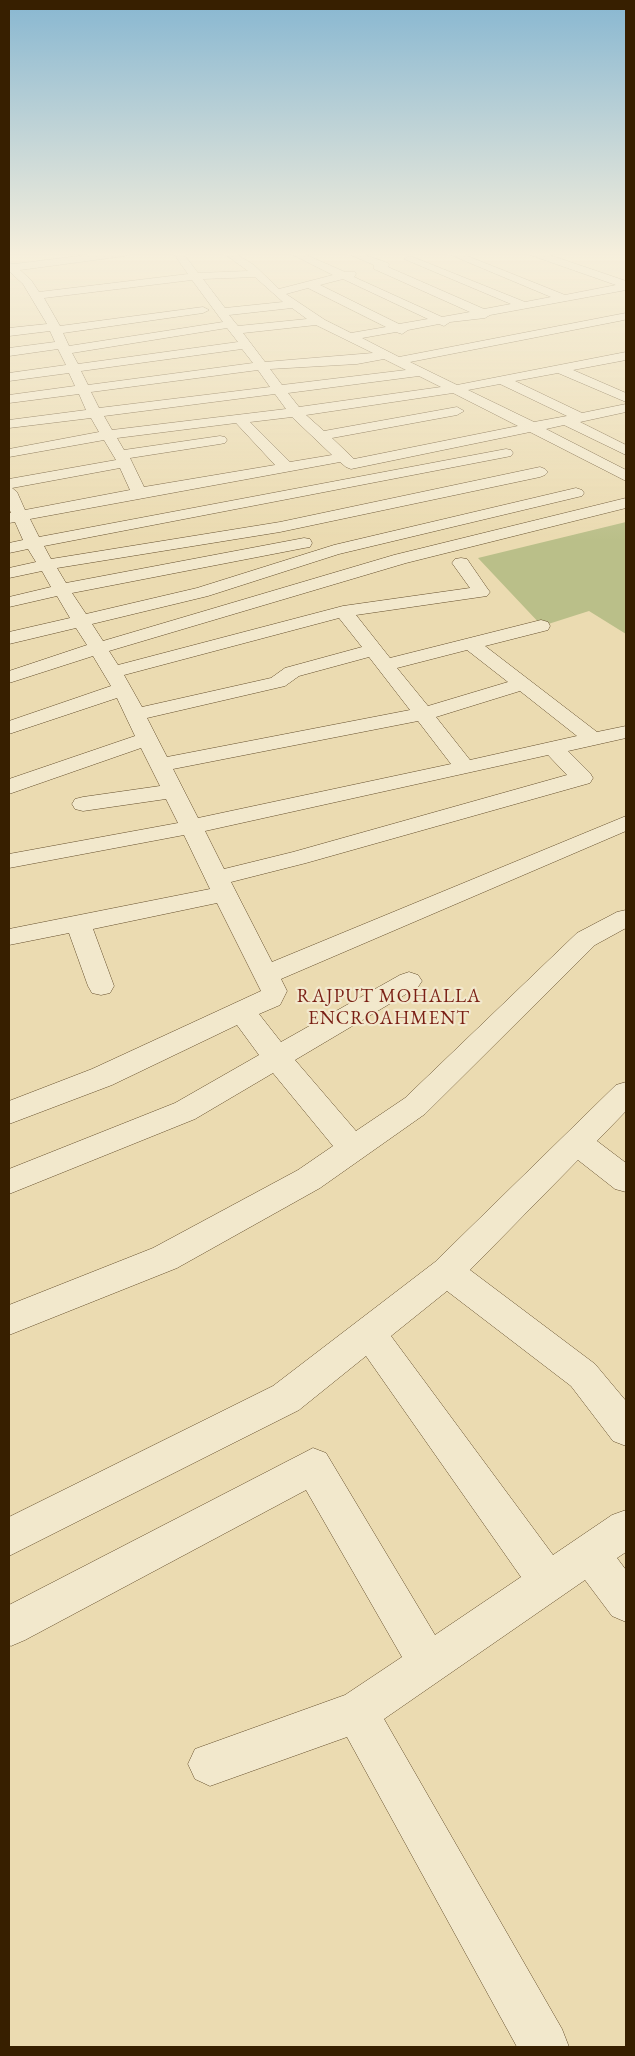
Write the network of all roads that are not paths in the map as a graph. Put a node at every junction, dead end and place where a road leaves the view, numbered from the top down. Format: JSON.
{"nodes":[{"id":1,"x":43,"y":349,"type":"edge"},
{"id":2,"x":65,"y":349,"type":"edge"},
{"id":3,"x":240,"y":349,"type":"edge"},
{"id":4,"x":249,"y":349,"type":"edge"},
{"id":5,"x":373,"y":349,"type":"edge"},
{"id":6,"x":440,"y":349,"type":"edge"},
{"id":7,"x":456,"y":349,"type":"edge"},
{"id":8,"x":445,"y":351,"type":"junction"},
{"id":9,"x":9,"y":352,"type":"edge"},
{"id":10,"x":586,"y":352,"type":"dead end"},
{"id":11,"x":626,"y":356,"type":"edge"},
{"id":12,"x":391,"y":358,"type":"junction"},
{"id":13,"x":604,"y":360,"type":"junction"},
{"id":14,"x":261,"y":366,"type":"junction"},
{"id":15,"x":73,"y":369,"type":"junction"},
{"id":16,"x":560,"y":369,"type":"junction"},
{"id":17,"x":626,"y":370,"type":"edge"},
{"id":18,"x":420,"y":372,"type":"junction"},
{"id":19,"x":9,"y":377,"type":"edge"},
{"id":20,"x":502,"y":380,"type":"junction"},
{"id":21,"x":84,"y":389,"type":"junction"},
{"id":22,"x":455,"y":389,"type":"junction"},
{"id":23,"x":280,"y":391,"type":"junction"},
{"id":24,"x":626,"y":398,"type":"edge"},
{"id":25,"x":9,"y":399,"type":"edge"},
{"id":26,"x":457,"y":411,"type":"dead end"},
{"id":27,"x":623,"y":411,"type":"edge"},
{"id":28,"x":94,"y":412,"type":"junction"},
{"id":29,"x":295,"y":412,"type":"junction"},
{"id":30,"x":240,"y":419,"type":"junction"},
{"id":31,"x":573,"y":419,"type":"junction"},
{"id":32,"x":9,"y":424,"type":"edge"},
{"id":33,"x":532,"y":427,"type":"junction"},
{"id":34,"x":108,"y":435,"type":"junction"},
{"id":35,"x":255,"y":435,"type":"junction"},
{"id":36,"x":321,"y":436,"type":"junction"},
{"id":37,"x":480,"y":438,"type":"junction"},
{"id":38,"x":626,"y":451,"type":"edge"},
{"id":39,"x":9,"y":453,"type":"edge"},
{"id":40,"x":506,"y":453,"type":"junction"},
{"id":41,"x":344,"y":457,"type":"junction"},
{"id":42,"x":123,"y":459,"type":"junction"},
{"id":43,"x":286,"y":468,"type":"junction"},
{"id":44,"x":626,"y":476,"type":"edge"},
{"id":45,"x":9,"y":484,"type":"edge"},
{"id":46,"x":9,"y":492,"type":"edge"},
{"id":47,"x":139,"y":493,"type":"junction"},
{"id":48,"x":576,"y":493,"type":"junction"},
{"id":49,"x":626,"y":503,"type":"edge"},
{"id":50,"x":604,"y":509,"type":"junction"},
{"id":51,"x":14,"y":517,"type":"edge"},
{"id":52,"x":34,"y":543,"type":"junction"},
{"id":53,"x":9,"y":548,"type":"edge"},
{"id":54,"x":461,"y":562,"type":"dead end"},
{"id":55,"x":47,"y":565,"type":"junction"},
{"id":56,"x":9,"y":573,"type":"edge"},
{"id":57,"x":63,"y":589,"type":"junction"},
{"id":58,"x":9,"y":602,"type":"edge"},
{"id":59,"x":343,"y":611,"type":"junction"},
{"id":60,"x":81,"y":621,"type":"junction"},
{"id":61,"x":541,"y":626,"type":"dead end"},
{"id":62,"x":9,"y":638,"type":"edge"},
{"id":63,"x":470,"y":643,"type":"junction"},
{"id":64,"x":98,"y":648,"type":"junction"},
{"id":65,"x":380,"y":657,"type":"junction"},
{"id":66,"x":9,"y":677,"type":"edge"},
{"id":67,"x":119,"y":681,"type":"junction"},
{"id":68,"x":523,"y":684,"type":"junction"},
{"id":69,"x":136,"y":714,"type":"junction"},
{"id":70,"x":423,"y":714,"type":"junction"},
{"id":71,"x":9,"y":728,"type":"edge"},
{"id":72,"x":626,"y":732,"type":"edge"},
{"id":73,"x":146,"y":739,"type":"junction"},
{"id":74,"x":593,"y":739,"type":"junction"},
{"id":75,"x":552,"y":748,"type":"junction"},
{"id":76,"x":160,"y":765,"type":"junction"},
{"id":77,"x":464,"y":766,"type":"junction"},
{"id":78,"x":9,"y":787,"type":"edge"},
{"id":79,"x":173,"y":790,"type":"junction"},
{"id":80,"x":83,"y":804,"type":"dead end"},
{"id":81,"x":626,"y":823,"type":"edge"},
{"id":82,"x":191,"y":827,"type":"junction"},
{"id":83,"x":9,"y":861,"type":"edge"},
{"id":84,"x":220,"y":886,"type":"junction"},
{"id":85,"x":626,"y":918,"type":"edge"},
{"id":86,"x":78,"y":923,"type":"junction"},
{"id":87,"x":9,"y":937,"type":"edge"},
{"id":88,"x":265,"y":975,"type":"junction"},
{"id":89,"x":409,"y":981,"type":"dead end"},
{"id":90,"x":102,"y":986,"type":"dead end"},
{"id":91,"x":242,"y":1012,"type":"junction"},
{"id":92,"x":277,"y":1058,"type":"junction"},
{"id":93,"x":626,"y":1093,"type":"edge"},
{"id":94,"x":9,"y":1113,"type":"edge"},
{"id":95,"x":577,"y":1143,"type":"junction"},
{"id":96,"x":352,"y":1148,"type":"junction"},
{"id":97,"x":626,"y":1180,"type":"edge"},
{"id":98,"x":9,"y":1182,"type":"edge"},
{"id":99,"x":447,"y":1272,"type":"junction"},
{"id":100,"x":9,"y":1320,"type":"edge"},
{"id":101,"x":369,"y":1333,"type":"junction"},
{"id":102,"x":626,"y":1429,"type":"edge"},
{"id":103,"x":626,"y":1530,"type":"edge"},
{"id":104,"x":9,"y":1537,"type":"edge"},
{"id":105,"x":590,"y":1555,"type":"junction"},
{"id":106,"x":549,"y":1583,"type":"junction"},
{"id":107,"x":626,"y":1602,"type":"edge"},
{"id":108,"x":11,"y":1626,"type":"dead end"},
{"id":109,"x":429,"y":1664,"type":"junction"},
{"id":110,"x":357,"y":1712,"type":"junction"},
{"id":111,"x":210,"y":1764,"type":"dead end"},
{"id":112,"x":544,"y":2047,"type":"edge"}],
"edges":[{"from":1,"to":9,"type":"street"},
{"from":2,"to":15,"type":"street"},
{"from":3,"to":15,"type":"street"},
{"from":4,"to":14,"type":"street"},
{"from":5,"to":12,"type":"street"},
{"from":6,"to":8,"type":"street"},
{"from":7,"to":8,"type":"street"},
{"from":8,"to":12,"type":"street"},
{"from":10,"to":13,"type":"street"},
{"from":11,"to":13,"type":"street"},
{"from":12,"to":14,"type":"street"},
{"from":12,"to":18,"type":"street"},
{"from":13,"to":16,"type":"street"},
{"from":13,"to":17,"type":"street"},
{"from":14,"to":21,"type":"street"},
{"from":14,"to":23,"type":"street"},
{"from":15,"to":19,"type":"street"},
{"from":15,"to":21,"type":"street"},
{"from":16,"to":20,"type":"street"},
{"from":16,"to":24,"type":"street"},
{"from":18,"to":22,"type":"street"},
{"from":18,"to":23,"type":"street"},
{"from":20,"to":22,"type":"street"},
{"from":20,"to":31,"type":"street"},
{"from":21,"to":25,"type":"street"},
{"from":21,"to":28,"type":"street"},
{"from":22,"to":29,"type":"street"},
{"from":22,"to":33,"type":"street"},
{"from":23,"to":28,"type":"street"},
{"from":23,"to":29,"type":"street"},
{"from":26,"to":36,"type":"street"},
{"from":27,"to":31,"type":"street"},
{"from":28,"to":32,"type":"street"},
{"from":28,"to":34,"type":"street"},
{"from":29,"to":30,"type":"street"},
{"from":29,"to":36,"type":"street"},
{"from":30,"to":34,"type":"street"},
{"from":30,"to":35,"type":"street"},
{"from":31,"to":33,"type":"street"},
{"from":31,"to":38,"type":"street"},
{"from":33,"to":37,"type":"street"},
{"from":33,"to":44,"type":"street"},
{"from":34,"to":39,"type":"street"},
{"from":34,"to":42,"type":"street"},
{"from":35,"to":42,"type":"street"},
{"from":35,"to":43,"type":"street"},
{"from":36,"to":41,"type":"street"},
{"from":37,"to":40,"type":"street"},
{"from":37,"to":41,"type":"street"},
{"from":40,"to":52,"type":"street"},
{"from":40,"to":55,"type":"street"},
{"from":41,"to":43,"type":"street"},
{"from":42,"to":45,"type":"street"},
{"from":42,"to":47,"type":"street"},
{"from":43,"to":47,"type":"street"},
{"from":46,"to":51,"type":"street"},
{"from":47,"to":51,"type":"street"},
{"from":48,"to":50,"type":"street"},
{"from":48,"to":57,"type":"street"},
{"from":48,"to":60,"type":"street"},
{"from":49,"to":50,"type":"street"},
{"from":50,"to":64,"type":"street"},
{"from":51,"to":52,"type":"street"},
{"from":52,"to":53,"type":"street"},
{"from":52,"to":55,"type":"street"},
{"from":54,"to":59,"type":"street"},
{"from":55,"to":56,"type":"street"},
{"from":55,"to":57,"type":"street"},
{"from":57,"to":58,"type":"street"},
{"from":57,"to":60,"type":"street"},
{"from":59,"to":65,"type":"street"},
{"from":59,"to":67,"type":"street"},
{"from":60,"to":62,"type":"street"},
{"from":60,"to":64,"type":"street"},
{"from":61,"to":63,"type":"street"},
{"from":63,"to":65,"type":"street"},
{"from":63,"to":68,"type":"street"},
{"from":64,"to":66,"type":"street"},
{"from":64,"to":67,"type":"street"},
{"from":65,"to":69,"type":"street"},
{"from":65,"to":70,"type":"street"},
{"from":67,"to":69,"type":"street"},
{"from":67,"to":71,"type":"street"},
{"from":68,"to":70,"type":"street"},
{"from":68,"to":74,"type":"street"},
{"from":69,"to":73,"type":"street"},
{"from":70,"to":76,"type":"street"},
{"from":70,"to":77,"type":"street"},
{"from":72,"to":74,"type":"street"},
{"from":73,"to":76,"type":"street"},
{"from":73,"to":78,"type":"street"},
{"from":74,"to":75,"type":"street"},
{"from":75,"to":77,"type":"street"},
{"from":75,"to":84,"type":"street"},
{"from":76,"to":79,"type":"street"},
{"from":77,"to":82,"type":"street"},
{"from":79,"to":80,"type":"street"},
{"from":79,"to":82,"type":"street"},
{"from":81,"to":88,"type":"street"},
{"from":82,"to":83,"type":"street"},
{"from":82,"to":84,"type":"street"},
{"from":84,"to":86,"type":"street"},
{"from":84,"to":88,"type":"street"},
{"from":85,"to":96,"type":"street"},
{"from":86,"to":87,"type":"street"},
{"from":86,"to":90,"type":"street"},
{"from":88,"to":91,"type":"street"},
{"from":89,"to":92,"type":"street"},
{"from":91,"to":92,"type":"street"},
{"from":91,"to":94,"type":"street"},
{"from":92,"to":96,"type":"street"},
{"from":92,"to":98,"type":"street"},
{"from":93,"to":95,"type":"street"},
{"from":95,"to":97,"type":"street"},
{"from":95,"to":99,"type":"street"},
{"from":96,"to":100,"type":"street"},
{"from":99,"to":101,"type":"street"},
{"from":99,"to":102,"type":"street"},
{"from":101,"to":104,"type":"street"},
{"from":101,"to":106,"type":"street"},
{"from":103,"to":105,"type":"street"},
{"from":105,"to":106,"type":"street"},
{"from":105,"to":107,"type":"street"},
{"from":106,"to":109,"type":"street"},
{"from":108,"to":109,"type":"street"},
{"from":109,"to":110,"type":"street"},
{"from":110,"to":111,"type":"street"},
{"from":110,"to":112,"type":"street"}]}
